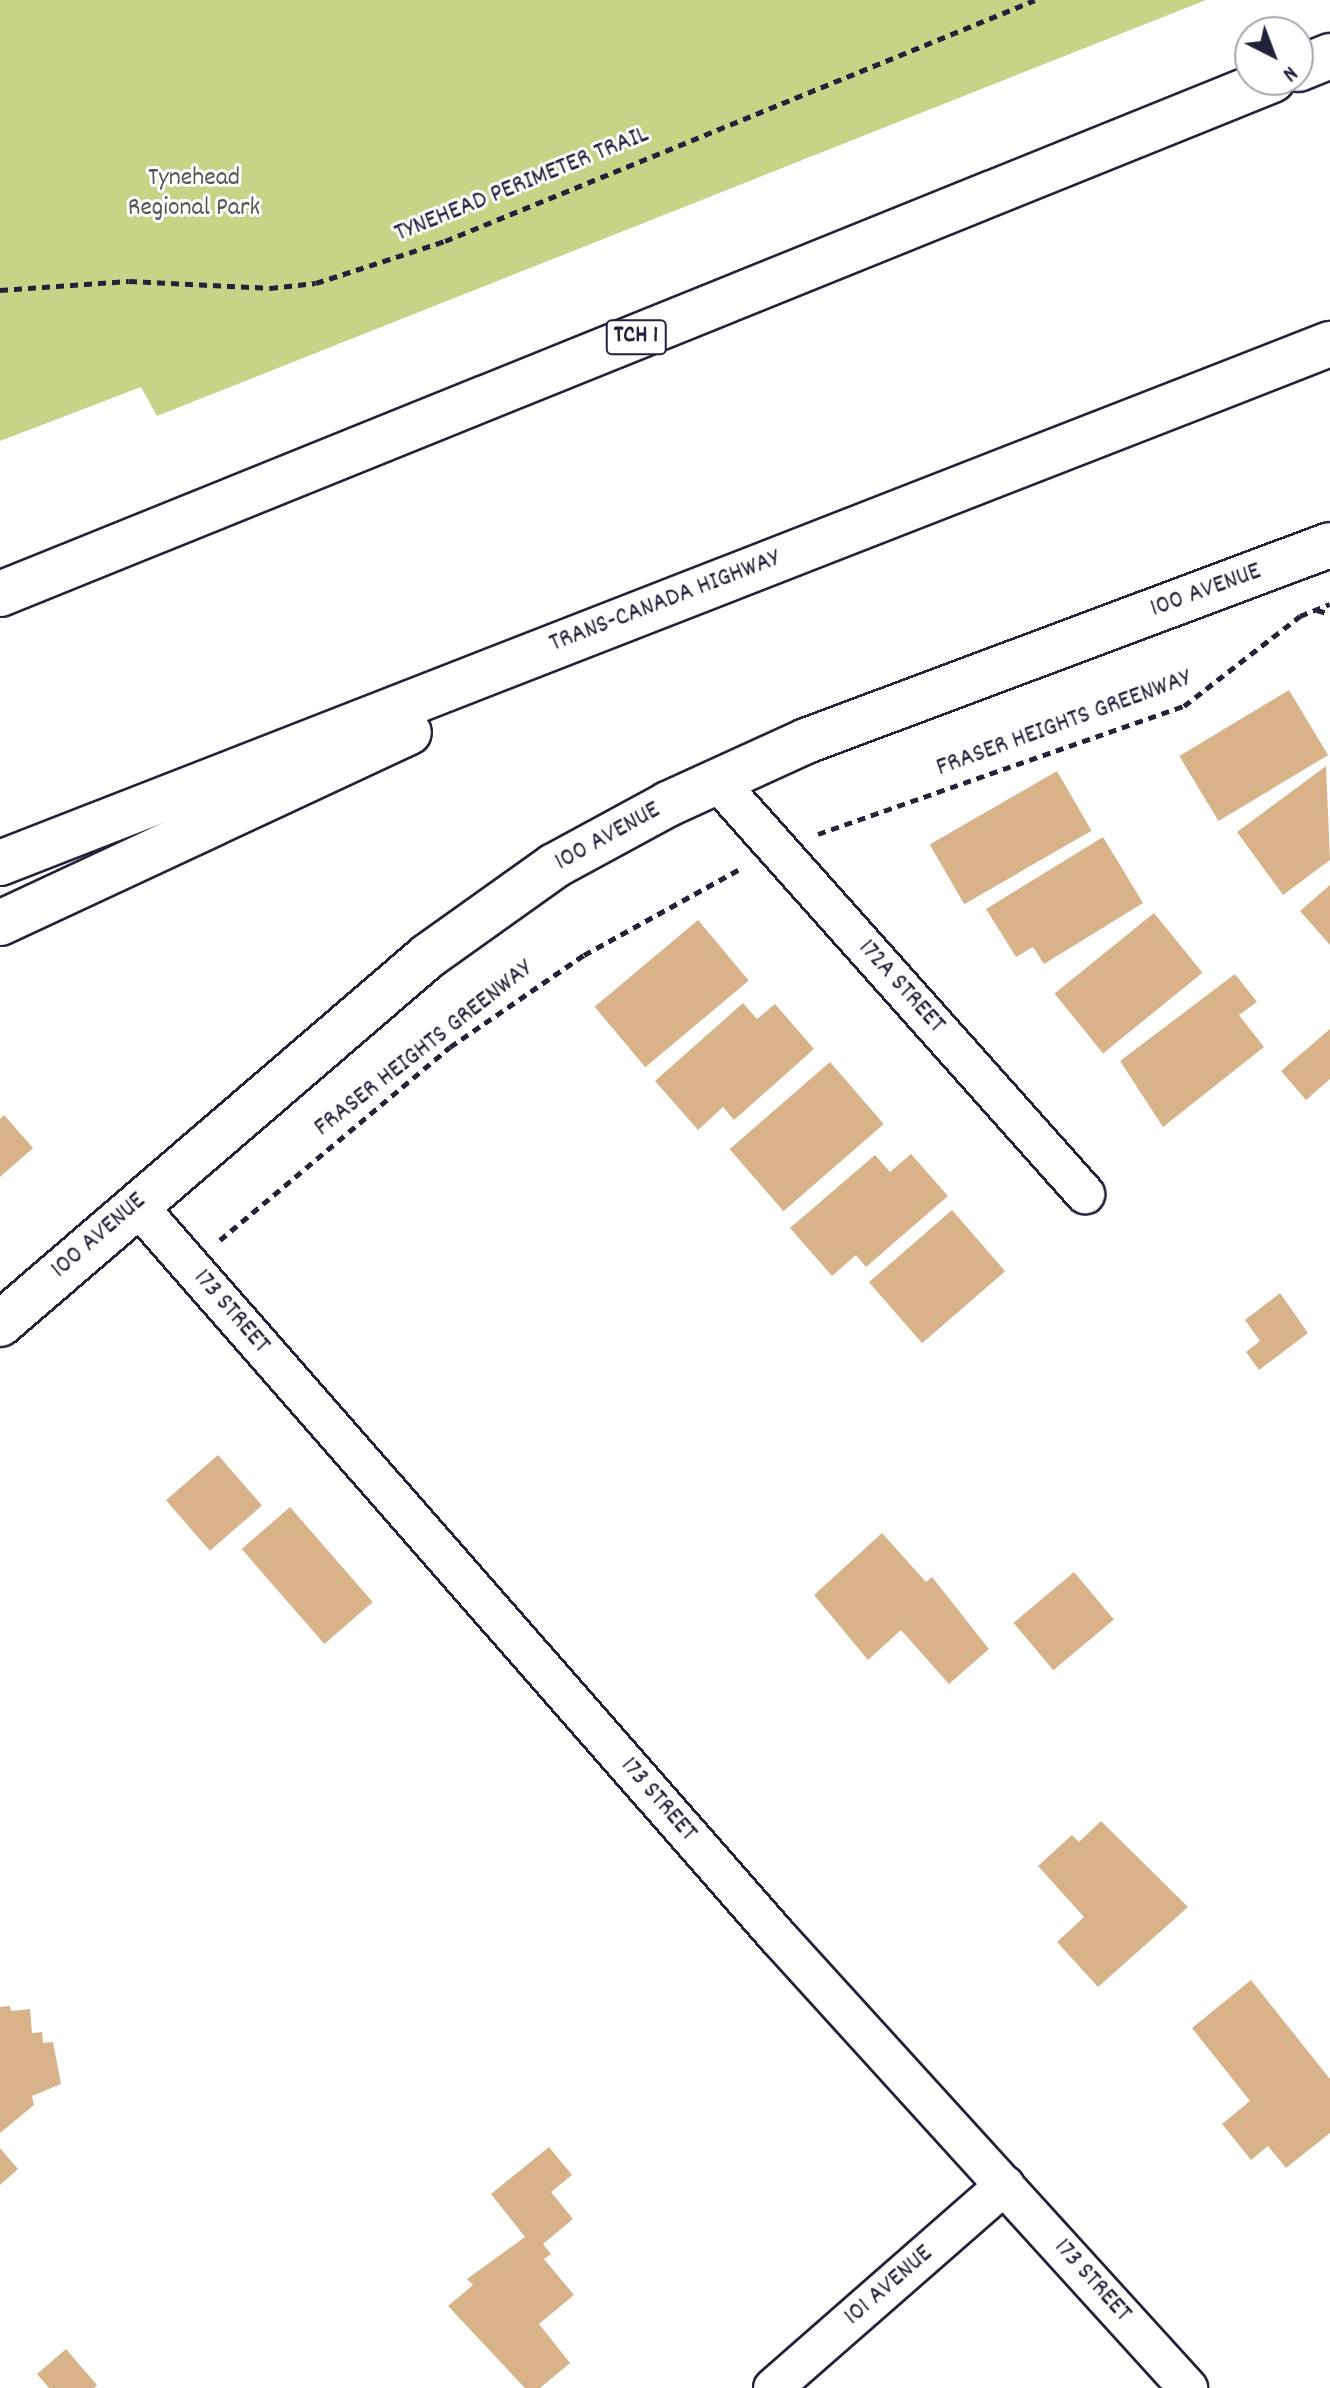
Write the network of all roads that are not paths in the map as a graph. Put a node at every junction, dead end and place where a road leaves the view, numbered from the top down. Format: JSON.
{"nodes":[{"id":1,"x":1234,"y":95,"type":"edge"},
{"id":2,"x":1330,"y":344,"type":"edge"},
{"id":3,"x":1330,"y":545,"type":"edge"},
{"id":4,"x":780,"y":557,"type":"junction"},
{"id":5,"x":0,"y":594,"type":"edge"},
{"id":6,"x":716,"y":780,"type":"junction"},
{"id":7,"x":0,"y":863,"type":"edge"},
{"id":8,"x":0,"y":923,"type":"edge"},
{"id":9,"x":1085,"y":1194,"type":"dead end"},
{"id":10,"x":146,"y":1216,"type":"junction"},
{"id":11,"x":0,"y":1324,"type":"edge"},
{"id":12,"x":1005,"y":2185,"type":"junction"},
{"id":13,"x":773,"y":2388,"type":"edge"},
{"id":14,"x":1188,"y":2388,"type":"edge"}],
"edges":[{"from":1,"to":5,"type":"main road","number":"TCH 1"},
{"from":2,"to":4,"type":"main road","name":"TRANS-CANADA HIGHWAY"},
{"from":3,"to":6,"type":"main road","name":"100 AVENUE"},
{"from":4,"to":7,"type":"main road","name":"TRANS-CANADA HIGHWAY"},
{"from":4,"to":8,"type":"main road"},
{"from":6,"to":9,"type":"street","name":"172A STREET"},
{"from":6,"to":10,"type":"main road","name":"100 AVENUE"},
{"from":10,"to":11,"type":"main road","name":"100 AVENUE"},
{"from":10,"to":12,"type":"street","name":"173 STREET"},
{"from":12,"to":13,"type":"street","name":"101 AVENUE"},
{"from":12,"to":14,"type":"street","name":"173 STREET"}]}
